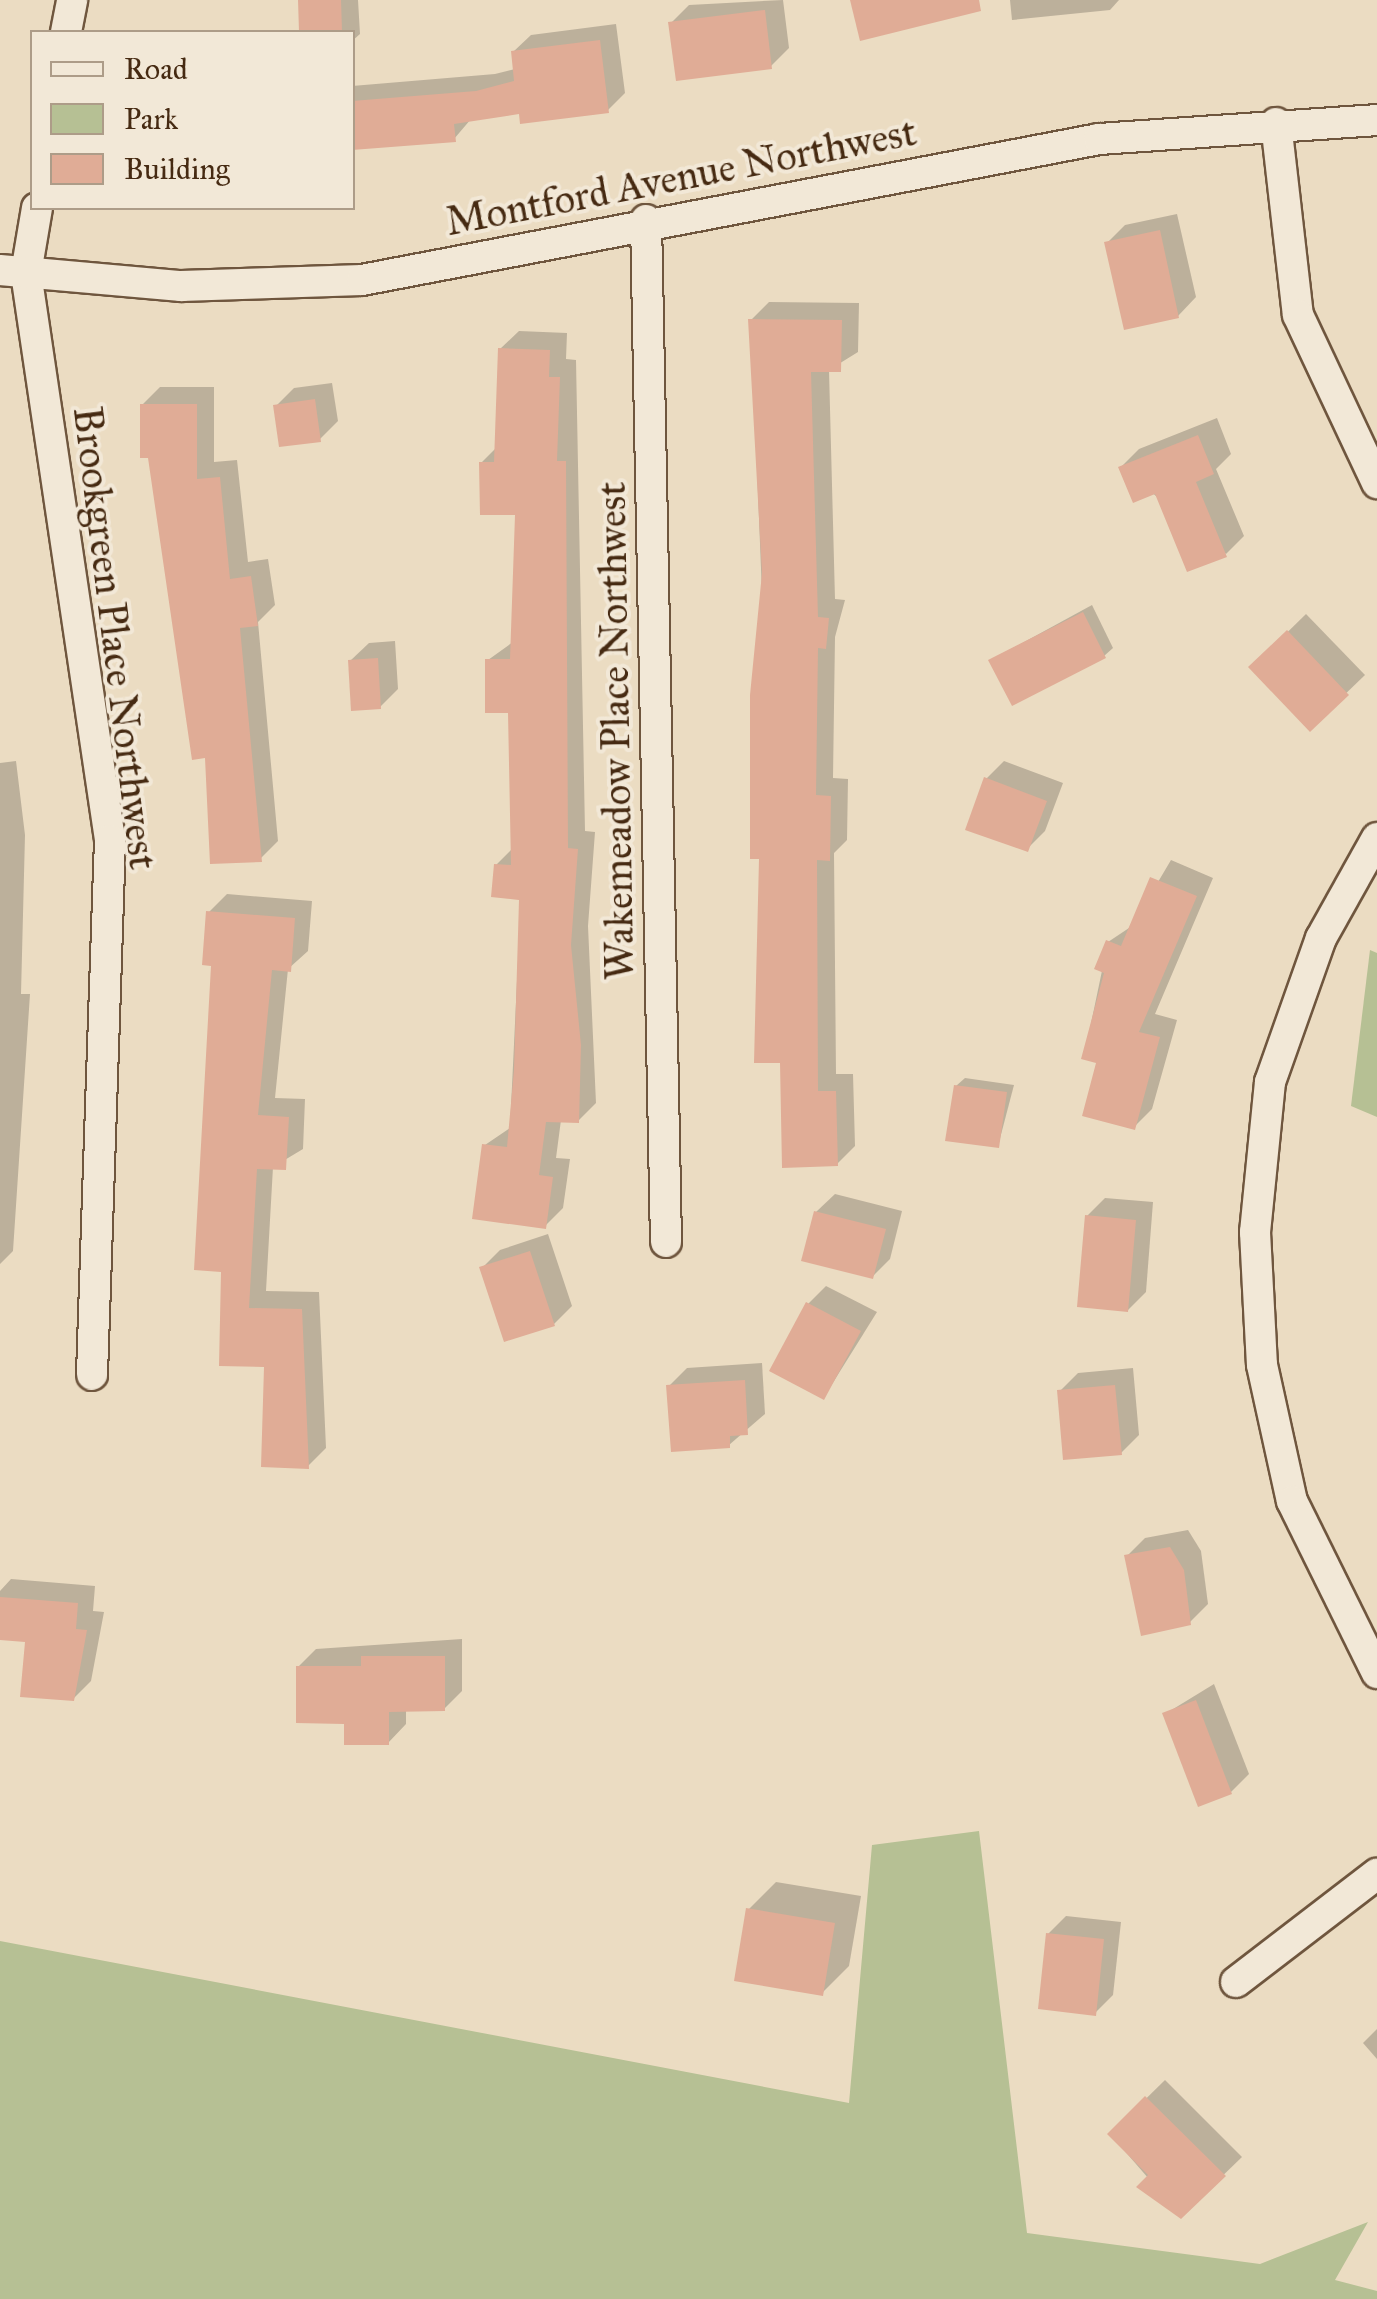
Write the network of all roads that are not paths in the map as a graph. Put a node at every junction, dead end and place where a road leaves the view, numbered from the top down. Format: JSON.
{"nodes":[{"id":1,"x":72,"y":0,"type":"edge"},
{"id":2,"x":66,"y":30,"type":"edge"},
{"id":3,"x":1377,"y":120,"type":"edge"},
{"id":4,"x":1276,"y":123,"type":"junction"},
{"id":5,"x":36,"y":210,"type":"edge"},
{"id":6,"x":646,"y":220,"type":"junction"},
{"id":7,"x":13,"y":272,"type":"edge"},
{"id":8,"x":1377,"y":483,"type":"edge"},
{"id":9,"x":1377,"y":838,"type":"edge"},
{"id":10,"x":666,"y":1242,"type":"dead end"},
{"id":11,"x":92,"y":1374,"type":"dead end"},
{"id":12,"x":1377,"y":1674,"type":"edge"},
{"id":13,"x":1377,"y":1874,"type":"edge"},
{"id":14,"x":1236,"y":1982,"type":"dead end"}],
"edges":[{"from":1,"to":2,"type":"street"},
{"from":3,"to":4,"type":"street","name":"Montford Avenue Northwest"},
{"from":4,"to":6,"type":"street","name":"Montford Avenue Northwest"},
{"from":4,"to":8,"type":"street"},
{"from":5,"to":7,"type":"street","name":"Brookgreen Place Northwest"},
{"from":6,"to":7,"type":"street","name":"Montford Avenue Northwest"},
{"from":6,"to":10,"type":"street","name":"Wakemeadow Place Northwest"},
{"from":7,"to":11,"type":"street","name":"Brookgreen Place Northwest"},
{"from":9,"to":12,"type":"street"},
{"from":13,"to":14,"type":"street"}]}
